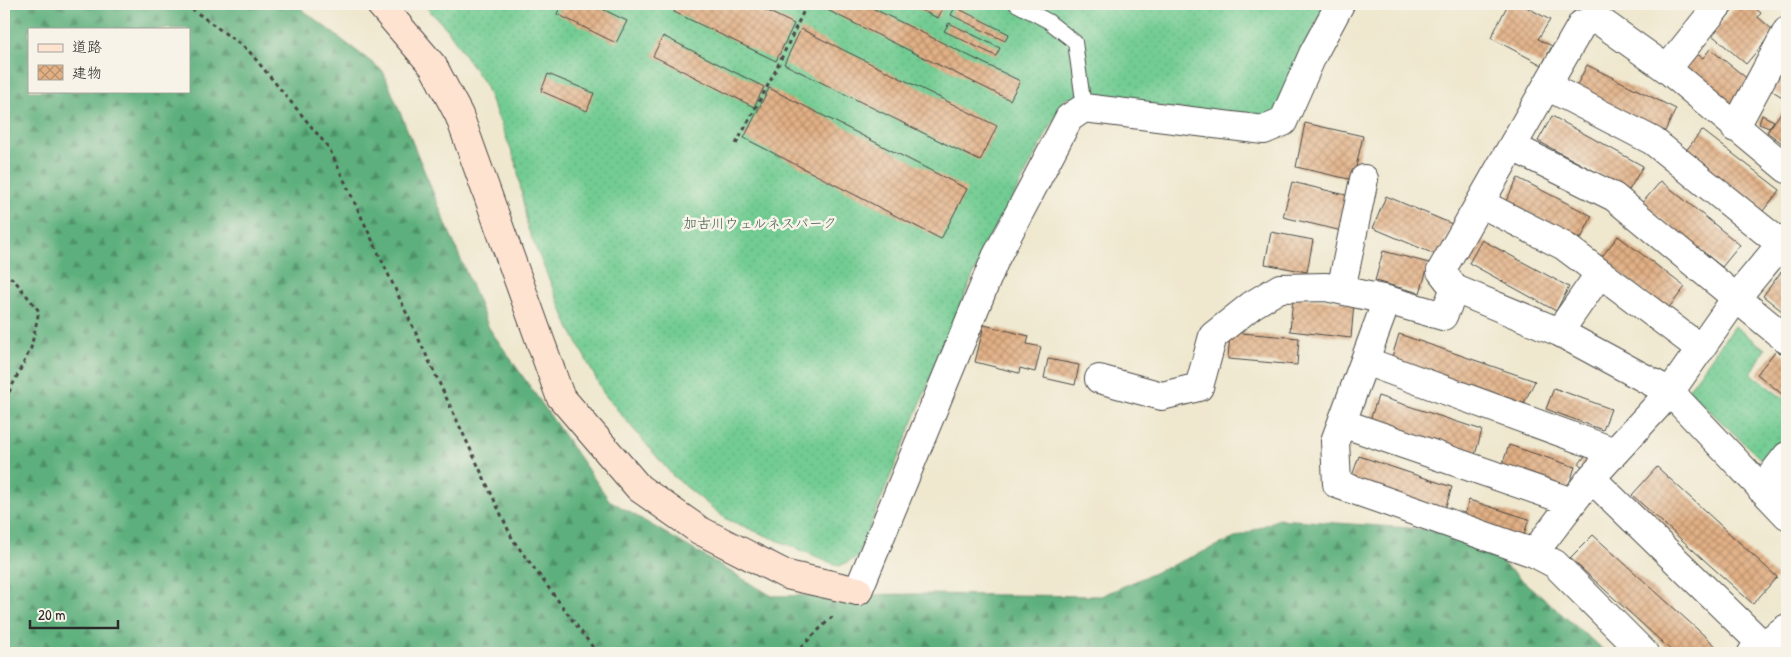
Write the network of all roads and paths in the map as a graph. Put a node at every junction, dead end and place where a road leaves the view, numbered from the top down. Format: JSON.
{"nodes":[{"id":1,"x":185,"y":4,"type":"edge"},
{"id":2,"x":380,"y":4,"type":"edge"},
{"id":3,"x":807,"y":4,"type":"edge"},
{"id":4,"x":1340,"y":4,"type":"edge"},
{"id":5,"x":1719,"y":4,"type":"edge"},
{"id":6,"x":1020,"y":5,"type":"edge"},
{"id":7,"x":1787,"y":31,"type":"edge"},
{"id":8,"x":1667,"y":69,"type":"junction"},
{"id":9,"x":1547,"y":86,"type":"junction"},
{"id":10,"x":1084,"y":108,"type":"junction"},
{"id":11,"x":1735,"y":128,"type":"junction"},
{"id":12,"x":736,"y":144,"type":"dead end"},
{"id":13,"x":1513,"y":147,"type":"junction"},
{"id":14,"x":1787,"y":169,"type":"edge"},
{"id":15,"x":1364,"y":179,"type":"dead end"},
{"id":16,"x":1480,"y":203,"type":"junction"},
{"id":17,"x":1785,"y":243,"type":"edge"},
{"id":18,"x":4,"y":272,"type":"edge"},
{"id":19,"x":1600,"y":272,"type":"junction"},
{"id":20,"x":1455,"y":289,"type":"junction"},
{"id":21,"x":1342,"y":290,"type":"junction"},
{"id":22,"x":1736,"y":298,"type":"junction"},
{"id":23,"x":1388,"y":300,"type":"junction"},
{"id":24,"x":1559,"y":332,"type":"junction"},
{"id":25,"x":1787,"y":340,"type":"edge"},
{"id":26,"x":1701,"y":349,"type":"junction"},
{"id":27,"x":1365,"y":361,"type":"junction"},
{"id":28,"x":1099,"y":379,"type":"dead end"},
{"id":29,"x":1670,"y":392,"type":"junction"},
{"id":30,"x":4,"y":402,"type":"edge"},
{"id":31,"x":1342,"y":424,"type":"junction"},
{"id":32,"x":1615,"y":452,"type":"junction"},
{"id":33,"x":1787,"y":456,"type":"edge"},
{"id":34,"x":1591,"y":478,"type":"junction"},
{"id":35,"x":1761,"y":489,"type":"junction"},
{"id":36,"x":1572,"y":502,"type":"junction"},
{"id":37,"x":1787,"y":515,"type":"edge"},
{"id":38,"x":1534,"y":553,"type":"junction"},
{"id":39,"x":858,"y":591,"type":"junction"},
{"id":40,"x":1787,"y":628,"type":"edge"},
{"id":41,"x":1762,"y":650,"type":"edge"},
{"id":42,"x":597,"y":653,"type":"edge"},
{"id":43,"x":795,"y":653,"type":"edge"},
{"id":44,"x":1644,"y":653,"type":"edge"}],
"edges":[{"from":1,"to":42,"type":"path"},
{"from":2,"to":39,"type":"street"},
{"from":3,"to":12,"type":"path"},
{"from":4,"to":10,"type":"street"},
{"from":5,"to":8,"type":"street"},
{"from":6,"to":10,"type":"lane"},
{"from":7,"to":11,"type":"street"},
{"from":8,"to":9,"type":"street"},
{"from":8,"to":11,"type":"street"},
{"from":9,"to":13,"type":"street"},
{"from":9,"to":17,"type":"street"},
{"from":10,"to":39,"type":"street"},
{"from":11,"to":14,"type":"street"},
{"from":13,"to":16,"type":"street"},
{"from":13,"to":22,"type":"street"},
{"from":15,"to":21,"type":"street"},
{"from":16,"to":19,"type":"street"},
{"from":16,"to":20,"type":"street"},
{"from":17,"to":22,"type":"street"},
{"from":18,"to":30,"type":"path"},
{"from":19,"to":24,"type":"street"},
{"from":19,"to":26,"type":"street"},
{"from":20,"to":23,"type":"street"},
{"from":20,"to":24,"type":"street"},
{"from":21,"to":23,"type":"street"},
{"from":21,"to":28,"type":"street"},
{"from":22,"to":25,"type":"street"},
{"from":22,"to":26,"type":"street"},
{"from":23,"to":27,"type":"street"},
{"from":24,"to":29,"type":"street"},
{"from":26,"to":29,"type":"street"},
{"from":27,"to":31,"type":"street"},
{"from":27,"to":32,"type":"street"},
{"from":29,"to":32,"type":"street"},
{"from":29,"to":35,"type":"street"},
{"from":31,"to":36,"type":"street"},
{"from":31,"to":38,"type":"street"},
{"from":32,"to":34,"type":"street"},
{"from":33,"to":35,"type":"street"},
{"from":34,"to":36,"type":"street"},
{"from":34,"to":41,"type":"street"},
{"from":35,"to":37,"type":"street"},
{"from":36,"to":38,"type":"street"},
{"from":38,"to":44,"type":"street"},
{"from":39,"to":43,"type":"path"},
{"from":40,"to":41,"type":"street"}]}
